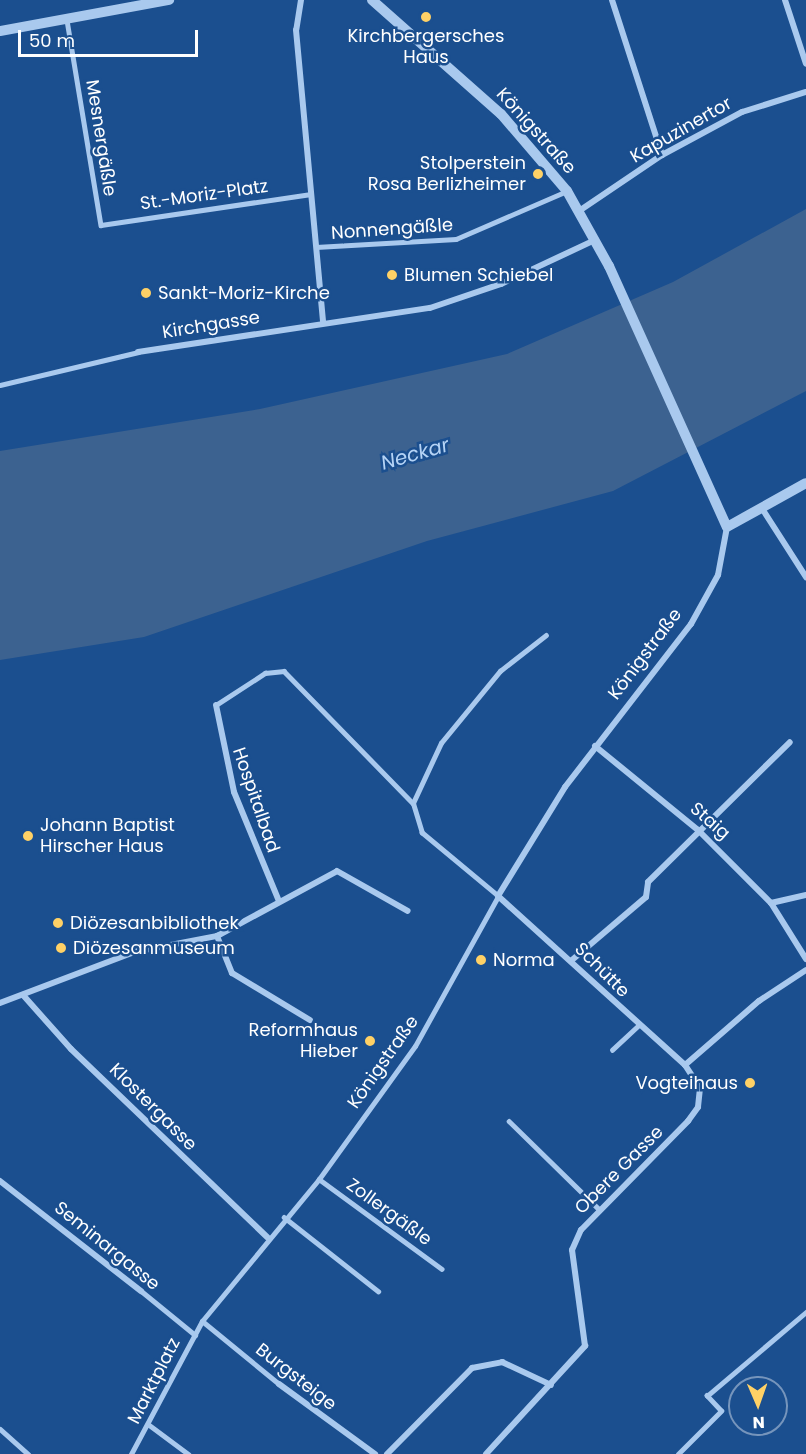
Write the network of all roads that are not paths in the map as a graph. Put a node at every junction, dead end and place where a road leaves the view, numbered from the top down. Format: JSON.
{"nodes":[{"id":1,"x":169,"y":0,"type":"edge"},
{"id":2,"x":301,"y":0,"type":"edge"},
{"id":3,"x":372,"y":0,"type":"edge"},
{"id":4,"x":612,"y":0,"type":"edge"},
{"id":5,"x":786,"y":0,"type":"edge"},
{"id":6,"x":142,"y":2,"type":"edge"},
{"id":7,"x":67,"y":19,"type":"junction"},
{"id":8,"x":0,"y":31,"type":"edge"},
{"id":9,"x":806,"y":64,"type":"edge"},
{"id":10,"x":806,"y":92,"type":"edge"},
{"id":11,"x":662,"y":155,"type":"junction"},
{"id":12,"x":567,"y":191,"type":"junction"},
{"id":13,"x":311,"y":194,"type":"junction"},
{"id":14,"x":579,"y":211,"type":"junction"},
{"id":15,"x":101,"y":225,"type":"joint"},
{"id":16,"x":595,"y":240,"type":"junction"},
{"id":17,"x":316,"y":247,"type":"junction"},
{"id":18,"x":323,"y":323,"type":"junction"},
{"id":19,"x":138,"y":352,"type":"joint"},
{"id":20,"x":0,"y":385,"type":"edge"},
{"id":21,"x":806,"y":483,"type":"edge"},
{"id":22,"x":763,"y":510,"type":"junction"},
{"id":23,"x":727,"y":527,"type":"junction"},
{"id":24,"x":806,"y":576,"type":"edge"},
{"id":25,"x":546,"y":635,"type":"dead end"},
{"id":26,"x":216,"y":705,"type":"joint"},
{"id":27,"x":790,"y":742,"type":"dead end"},
{"id":28,"x":595,"y":746,"type":"junction"},
{"id":29,"x":413,"y":803,"type":"junction"},
{"id":30,"x":698,"y":830,"type":"junction"},
{"id":31,"x":806,"y":895,"type":"edge"},
{"id":32,"x":498,"y":896,"type":"junction"},
{"id":33,"x":279,"y":901,"type":"junction"},
{"id":34,"x":771,"y":903,"type":"junction"},
{"id":35,"x":408,"y":911,"type":"dead end"},
{"id":36,"x":217,"y":936,"type":"junction"},
{"id":37,"x":806,"y":959,"type":"edge"},
{"id":38,"x":573,"y":960,"type":"junction"},
{"id":39,"x":806,"y":970,"type":"edge"},
{"id":40,"x":23,"y":994,"type":"junction"},
{"id":41,"x":0,"y":1003,"type":"edge"},
{"id":42,"x":310,"y":1020,"type":"dead end"},
{"id":43,"x":638,"y":1026,"type":"junction"},
{"id":44,"x":612,"y":1050,"type":"dead end"},
{"id":45,"x":685,"y":1065,"type":"junction"},
{"id":46,"x":700,"y":1088,"type":"joint"},
{"id":47,"x":509,"y":1121,"type":"dead end"},
{"id":48,"x":319,"y":1179,"type":"junction"},
{"id":49,"x":0,"y":1181,"type":"edge"},
{"id":50,"x":600,"y":1210,"type":"junction"},
{"id":51,"x":284,"y":1217,"type":"junction"},
{"id":52,"x":267,"y":1237,"type":"junction"},
{"id":53,"x":442,"y":1269,"type":"dead end"},
{"id":54,"x":141,"y":1291,"type":"joint"},
{"id":55,"x":378,"y":1291,"type":"dead end"},
{"id":56,"x":806,"y":1312,"type":"edge"},
{"id":57,"x":202,"y":1321,"type":"junction"},
{"id":58,"x":195,"y":1335,"type":"junction"},
{"id":59,"x":279,"y":1384,"type":"joint"},
{"id":60,"x":551,"y":1385,"type":"junction"},
{"id":61,"x":149,"y":1425,"type":"junction"},
{"id":62,"x":0,"y":1429,"type":"edge"},
{"id":63,"x":28,"y":1454,"type":"edge"},
{"id":64,"x":131,"y":1454,"type":"edge"},
{"id":65,"x":188,"y":1454,"type":"edge"},
{"id":66,"x":375,"y":1454,"type":"edge"},
{"id":67,"x":387,"y":1454,"type":"edge"},
{"id":68,"x":486,"y":1454,"type":"edge"},
{"id":69,"x":678,"y":1454,"type":"edge"}],
"edges":[{"from":1,"to":6,"type":"street"},
{"from":2,"to":13,"type":"street"},
{"from":3,"to":12,"type":"street","name":"Königstraße"},
{"from":4,"to":11,"type":"street"},
{"from":5,"to":9,"type":"street"},
{"from":6,"to":7,"type":"street"},
{"from":7,"to":8,"type":"street"},
{"from":7,"to":15,"type":"lane","name":"Mesnergäßle"},
{"from":10,"to":11,"type":"street","name":"Kapuzinertor"},
{"from":11,"to":14,"type":"street","name":"Kapuzinertor"},
{"from":12,"to":14,"type":"street","name":"Königstraße"},
{"from":12,"to":17,"type":"lane","name":"Nonnengäßle"},
{"from":13,"to":15,"type":"lane","name":"St.-Moriz-Platz"},
{"from":13,"to":17,"type":"street"},
{"from":14,"to":16,"type":"street","name":"Königstraße"},
{"from":16,"to":18,"type":"street","name":"Kirchgasse"},
{"from":16,"to":23,"type":"street","name":"Königstraße"},
{"from":17,"to":18,"type":"street"},
{"from":18,"to":19,"type":"street","name":"Kirchgasse"},
{"from":19,"to":20,"type":"lane","name":"Kirchgasse"},
{"from":21,"to":22,"type":"street"},
{"from":22,"to":23,"type":"street"},
{"from":22,"to":24,"type":"street"},
{"from":23,"to":28,"type":"street","name":"Königstraße"},
{"from":25,"to":29,"type":"lane"},
{"from":26,"to":29,"type":"lane"},
{"from":26,"to":33,"type":"street","name":"Hospitalbad"},
{"from":27,"to":30,"type":"street"},
{"from":28,"to":30,"type":"street","name":"Staig"},
{"from":28,"to":32,"type":"street","name":"Königstraße"},
{"from":29,"to":32,"type":"lane"},
{"from":30,"to":34,"type":"street","name":"Staig"},
{"from":30,"to":38,"type":"street"},
{"from":31,"to":34,"type":"street"},
{"from":32,"to":38,"type":"street","name":"Schütte"},
{"from":32,"to":48,"type":"street","name":"Königstraße"},
{"from":33,"to":35,"type":"street"},
{"from":33,"to":36,"type":"street"},
{"from":34,"to":37,"type":"street"},
{"from":36,"to":40,"type":"street"},
{"from":36,"to":42,"type":"street"},
{"from":38,"to":43,"type":"street","name":"Schütte"},
{"from":39,"to":45,"type":"street"},
{"from":40,"to":41,"type":"street"},
{"from":40,"to":52,"type":"street","name":"Klostergasse"},
{"from":43,"to":44,"type":"lane"},
{"from":43,"to":45,"type":"street","name":"Schütte"},
{"from":45,"to":46,"type":"street","name":"Schütte"},
{"from":46,"to":50,"type":"street","name":"Obere Gasse"},
{"from":47,"to":50,"type":"lane"},
{"from":48,"to":51,"type":"street","name":"Königstraße"},
{"from":48,"to":53,"type":"lane","name":"Zollergäßle"},
{"from":49,"to":54,"type":"street","name":"Seminargasse"},
{"from":50,"to":60,"type":"street","name":"Obere Gasse"},
{"from":51,"to":52,"type":"street","name":"Königstraße"},
{"from":51,"to":55,"type":"lane"},
{"from":52,"to":57,"type":"street","name":"Königstraße"},
{"from":54,"to":58,"type":"street","name":"Seminargasse"},
{"from":56,"to":69,"type":"lane"},
{"from":57,"to":58,"type":"street","name":"Marktplatz"},
{"from":57,"to":59,"type":"street","name":"Burgsteige"},
{"from":58,"to":61,"type":"street","name":"Marktplatz"},
{"from":59,"to":66,"type":"street","name":"Burgsteige"},
{"from":60,"to":67,"type":"street"},
{"from":60,"to":68,"type":"street","name":"Obere Gasse"},
{"from":61,"to":64,"type":"street","name":"Marktplatz"},
{"from":61,"to":65,"type":"street"},
{"from":62,"to":63,"type":"street"}]}
